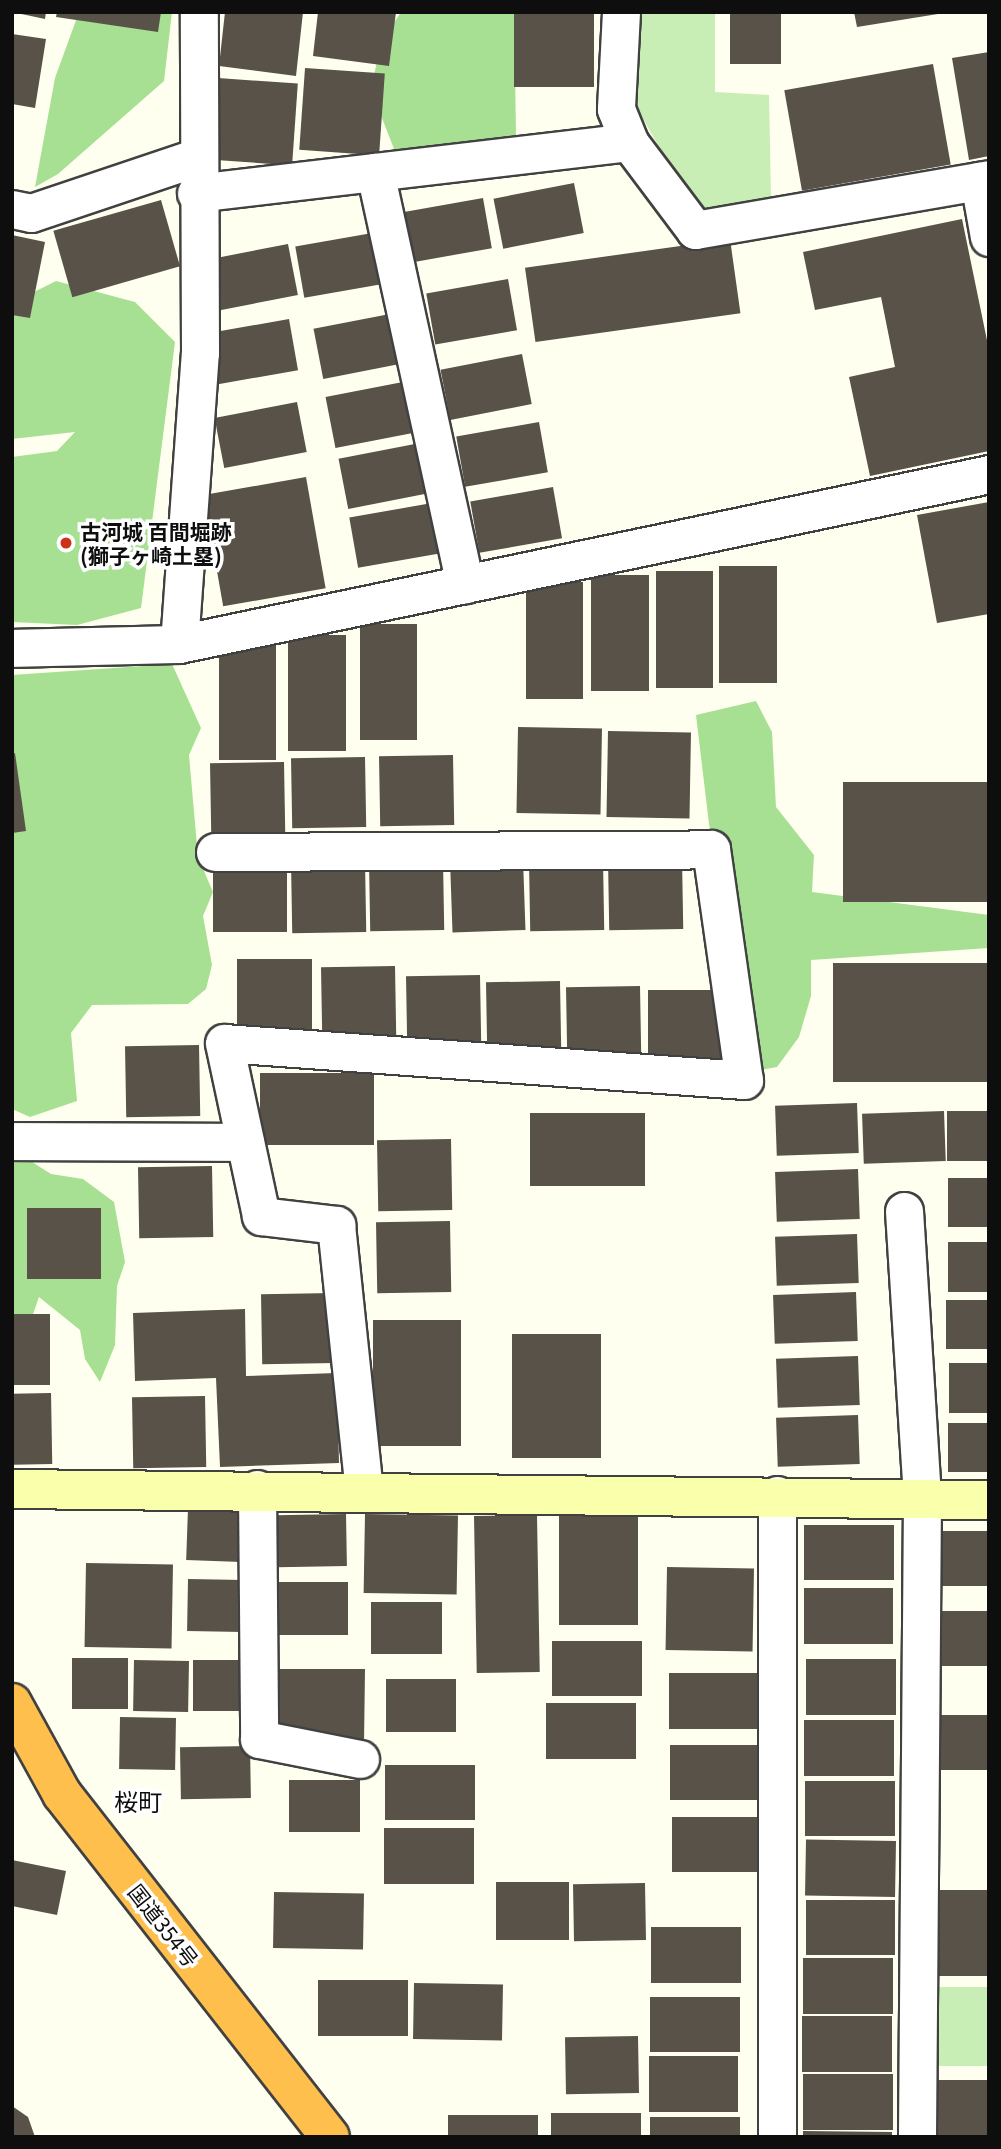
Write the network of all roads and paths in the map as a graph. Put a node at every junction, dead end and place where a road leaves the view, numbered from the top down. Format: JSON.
{"nodes":[{"id":1,"x":199,"y":12,"type":"edge"},
{"id":2,"x":621,"y":12,"type":"edge"},
{"id":3,"x":629,"y":142,"type":"junction"},
{"id":4,"x":375,"y":172,"type":"junction"},
{"id":5,"x":196,"y":175,"type":"junction"},
{"id":6,"x":984,"y":180,"type":"edge"},
{"id":7,"x":12,"y":209,"type":"edge"},
{"id":8,"x":989,"y":237,"type":"edge"},
{"id":9,"x":989,"y":474,"type":"edge"},
{"id":10,"x":465,"y":584,"type":"junction"},
{"id":11,"x":179,"y":643,"type":"junction"},
{"id":12,"x":12,"y":648,"type":"edge"},
{"id":13,"x":215,"y":852,"type":"dead end"},
{"id":14,"x":12,"y":1142,"type":"edge"},
{"id":15,"x":245,"y":1142,"type":"junction"},
{"id":16,"x":904,"y":1211,"type":"dead end"},
{"id":17,"x":12,"y":1489,"type":"edge"},
{"id":18,"x":257,"y":1489,"type":"junction"},
{"id":19,"x":364,"y":1490,"type":"junction"},
{"id":20,"x":777,"y":1496,"type":"junction"},
{"id":21,"x":922,"y":1498,"type":"junction"},
{"id":22,"x":989,"y":1500,"type":"edge"},
{"id":23,"x":13,"y":1706,"type":"edge"},
{"id":24,"x":360,"y":1759,"type":"dead end"},
{"id":25,"x":330,"y":2137,"type":"edge"},
{"id":26,"x":777,"y":2137,"type":"edge"},
{"id":27,"x":917,"y":2137,"type":"edge"}],
"edges":[{"from":1,"to":5,"type":"street"},
{"from":2,"to":3,"type":"street"},
{"from":3,"to":4,"type":"street"},
{"from":3,"to":6,"type":"street"},
{"from":4,"to":5,"type":"street"},
{"from":4,"to":10,"type":"street"},
{"from":5,"to":7,"type":"street"},
{"from":5,"to":11,"type":"street"},
{"from":6,"to":8,"type":"street"},
{"from":9,"to":10,"type":"street"},
{"from":10,"to":11,"type":"street"},
{"from":11,"to":12,"type":"street"},
{"from":13,"to":15,"type":"street"},
{"from":14,"to":15,"type":"street"},
{"from":15,"to":19,"type":"street"},
{"from":16,"to":21,"type":"street"},
{"from":17,"to":18,"type":"street"},
{"from":18,"to":19,"type":"street"},
{"from":18,"to":24,"type":"street"},
{"from":19,"to":20,"type":"street"},
{"from":20,"to":21,"type":"street"},
{"from":20,"to":26,"type":"street"},
{"from":21,"to":22,"type":"street"},
{"from":21,"to":27,"type":"street"},
{"from":23,"to":25,"type":"highway","name":"国道354号"}]}
